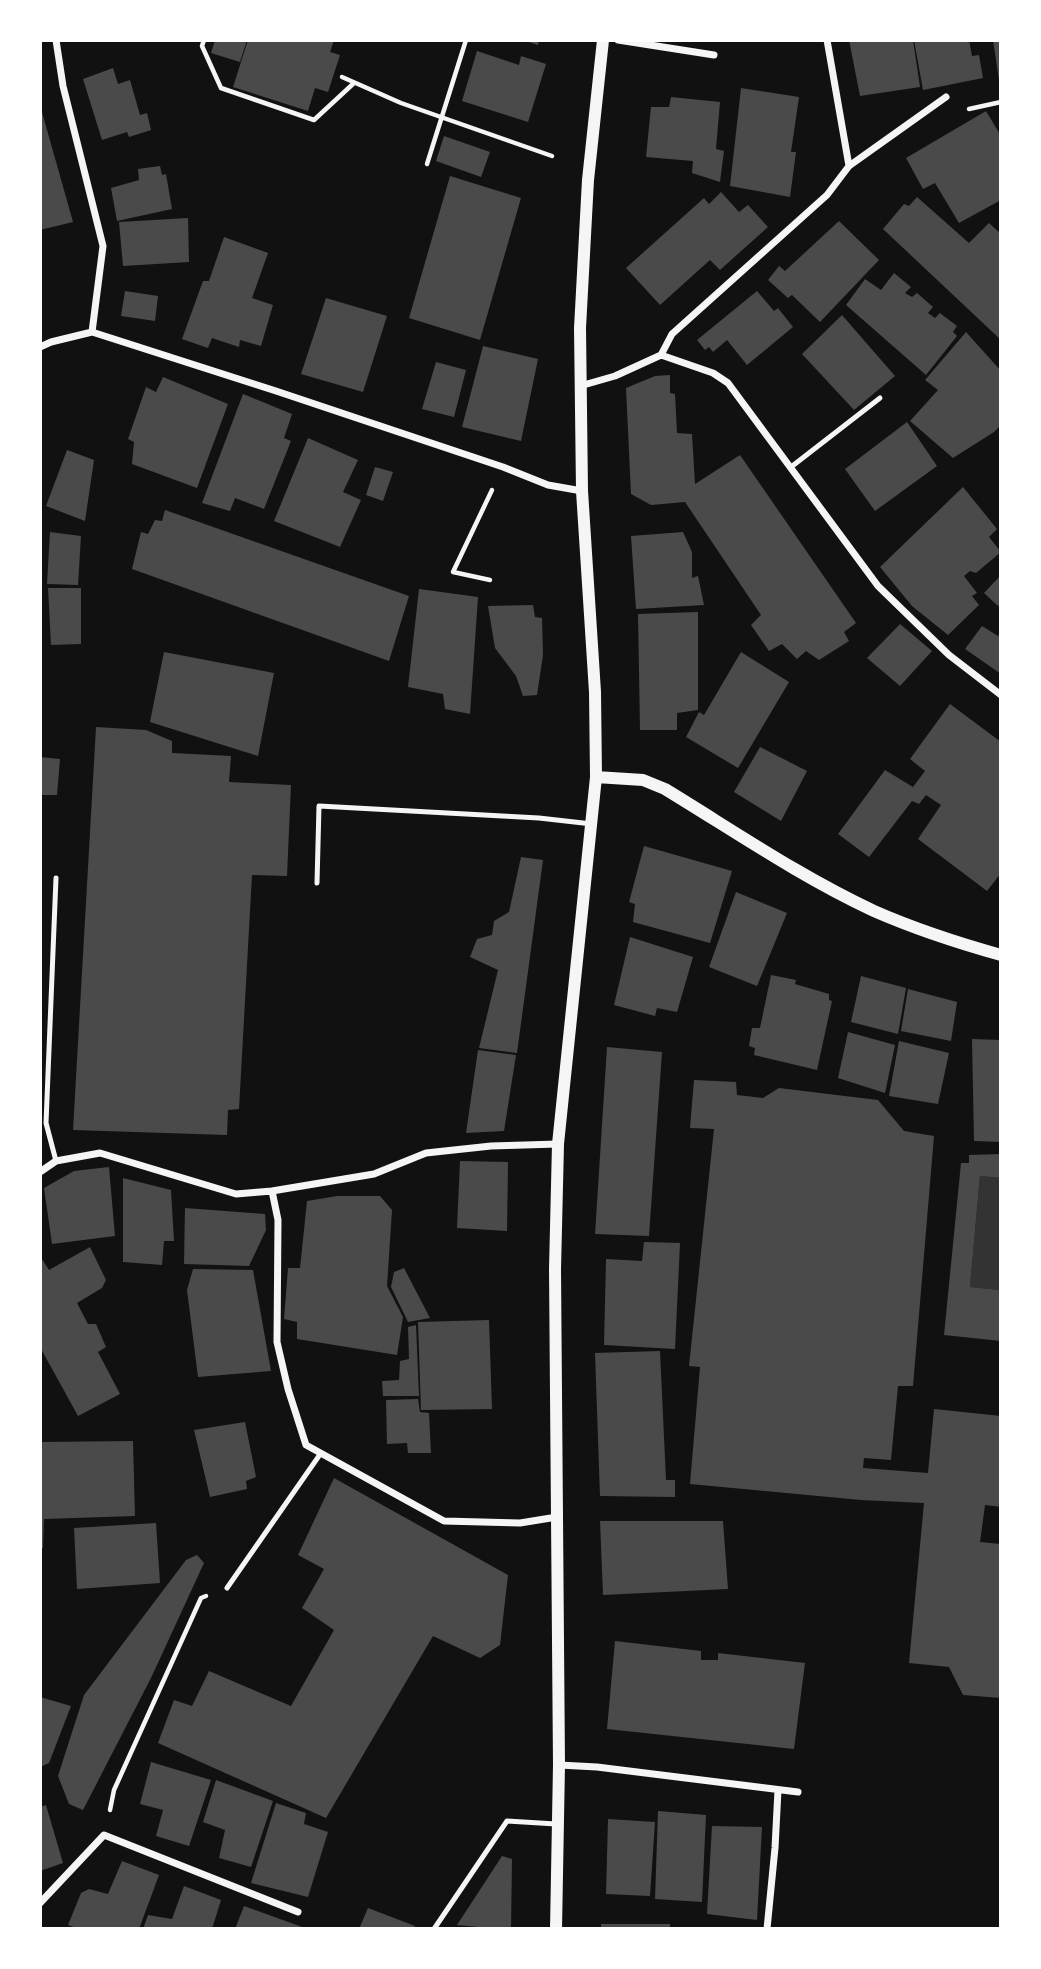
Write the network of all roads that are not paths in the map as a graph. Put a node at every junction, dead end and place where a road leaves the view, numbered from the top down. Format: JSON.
{"nodes":[{"id":1,"x":56,"y":40,"type":"edge"},
{"id":2,"x":603,"y":40,"type":"edge"},
{"id":3,"x":618,"y":40,"type":"edge"},
{"id":4,"x":827,"y":40,"type":"edge"},
{"id":5,"x":714,"y":55,"type":"dead end"},
{"id":6,"x":946,"y":97,"type":"dead end"},
{"id":7,"x":849,"y":166,"type":"junction"},
{"id":8,"x":92,"y":332,"type":"junction"},
{"id":9,"x":40,"y":347,"type":"edge"},
{"id":10,"x":661,"y":355,"type":"junction"},
{"id":11,"x":580,"y":386,"type":"junction"},
{"id":12,"x":880,"y":398,"type":"dead end"},
{"id":13,"x":791,"y":467,"type":"junction"},
{"id":14,"x":582,"y":491,"type":"junction"},
{"id":15,"x":1001,"y":695,"type":"edge"},
{"id":16,"x":596,"y":777,"type":"junction"},
{"id":17,"x":592,"y":824,"type":"junction"},
{"id":18,"x":57,"y":878,"type":"dead end"},
{"id":19,"x":317,"y":883,"type":"dead end"},
{"id":20,"x":1001,"y":955,"type":"edge"},
{"id":21,"x":558,"y":1144,"type":"junction"},
{"id":22,"x":55,"y":1161,"type":"junction"},
{"id":23,"x":40,"y":1172,"type":"edge"},
{"id":24,"x":272,"y":1191,"type":"junction"},
{"id":25,"x":321,"y":1453,"type":"junction"},
{"id":26,"x":557,"y":1517,"type":"junction"},
{"id":27,"x":227,"y":1588,"type":"road end"},
{"id":28,"x":559,"y":1765,"type":"junction"},
{"id":29,"x":778,"y":1790,"type":"junction"},
{"id":30,"x":798,"y":1793,"type":"dead end"},
{"id":31,"x":558,"y":1824,"type":"junction"},
{"id":32,"x":40,"y":1903,"type":"edge"},
{"id":33,"x":298,"y":1912,"type":"dead end"},
{"id":34,"x":435,"y":1929,"type":"edge"},
{"id":35,"x":556,"y":1929,"type":"edge"},
{"id":36,"x":767,"y":1929,"type":"edge"}],
"edges":[{"from":1,"to":8,"type":"street"},
{"from":2,"to":11,"type":"street"},
{"from":3,"to":5,"type":"street"},
{"from":4,"to":7,"type":"street"},
{"from":6,"to":7,"type":"street"},
{"from":7,"to":10,"type":"street"},
{"from":8,"to":9,"type":"street"},
{"from":8,"to":14,"type":"street"},
{"from":10,"to":11,"type":"street"},
{"from":10,"to":13,"type":"street"},
{"from":11,"to":14,"type":"street"},
{"from":12,"to":13,"type":"lane"},
{"from":13,"to":15,"type":"street"},
{"from":14,"to":16,"type":"street"},
{"from":16,"to":17,"type":"street"},
{"from":16,"to":20,"type":"street"},
{"from":17,"to":19,"type":"lane"},
{"from":17,"to":21,"type":"street"},
{"from":18,"to":22,"type":"lane"},
{"from":21,"to":24,"type":"street"},
{"from":21,"to":26,"type":"street"},
{"from":22,"to":23,"type":"street"},
{"from":22,"to":24,"type":"street"},
{"from":24,"to":25,"type":"street"},
{"from":25,"to":26,"type":"street"},
{"from":25,"to":27,"type":"lane"},
{"from":26,"to":28,"type":"street"},
{"from":28,"to":29,"type":"street"},
{"from":28,"to":31,"type":"street"},
{"from":29,"to":30,"type":"street"},
{"from":29,"to":36,"type":"street"},
{"from":31,"to":34,"type":"lane"},
{"from":31,"to":35,"type":"street"},
{"from":32,"to":33,"type":"street"}]}
